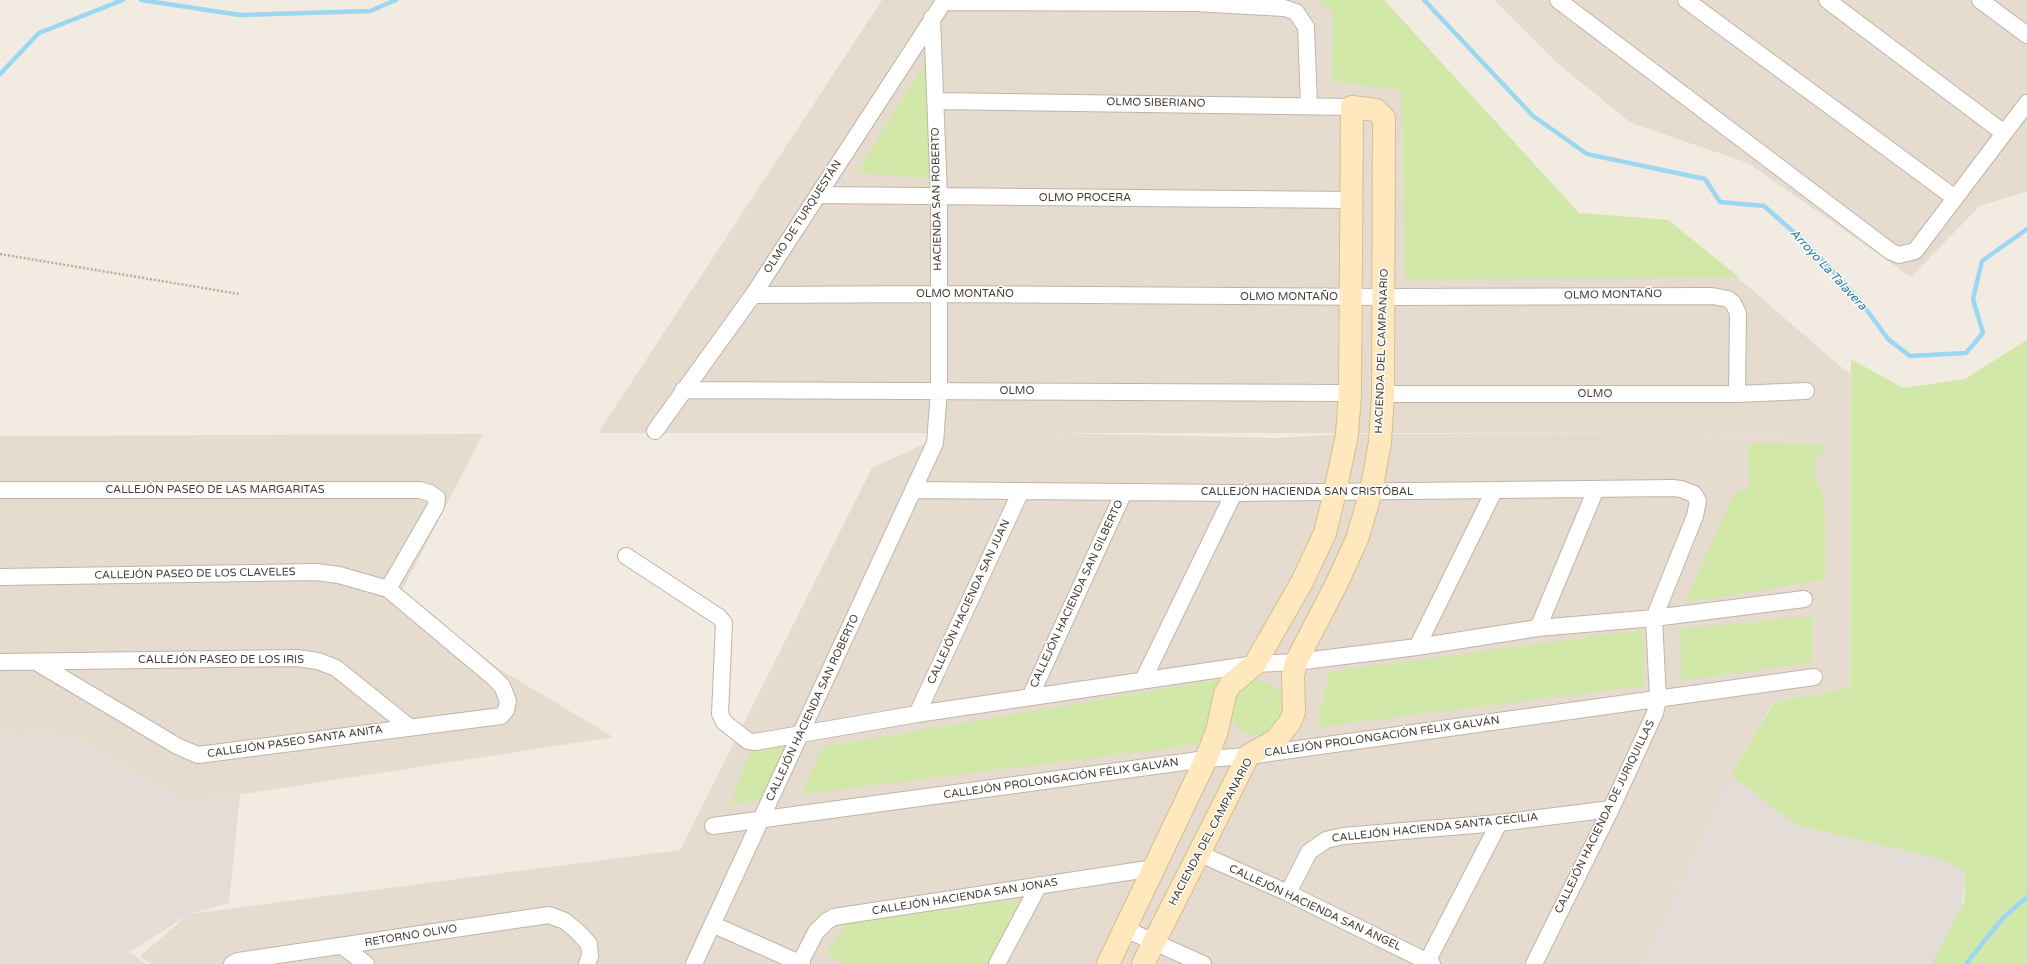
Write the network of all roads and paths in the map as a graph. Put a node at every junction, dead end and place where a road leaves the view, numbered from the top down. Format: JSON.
{"nodes":[{"id":1,"x":1558,"y":0,"type":"edge"},
{"id":2,"x":1686,"y":0,"type":"edge"},
{"id":3,"x":1826,"y":0,"type":"edge"},
{"id":4,"x":1980,"y":0,"type":"edge"},
{"id":5,"x":944,"y":1,"type":"edge"},
{"id":6,"x":1195,"y":2,"type":"edge"},
{"id":7,"x":932,"y":18,"type":"junction"},
{"id":8,"x":2027,"y":35,"type":"edge"},
{"id":9,"x":936,"y":101,"type":"junction"},
{"id":10,"x":2027,"y":103,"type":"edge"},
{"id":11,"x":1309,"y":105,"type":"junction"},
{"id":12,"x":1352,"y":107,"type":"junction"},
{"id":13,"x":1376,"y":110,"type":"joint"},
{"id":14,"x":2004,"y":133,"type":"junction"},
{"id":15,"x":818,"y":195,"type":"junction"},
{"id":16,"x":939,"y":196,"type":"junction"},
{"id":17,"x":1955,"y":198,"type":"junction"},
{"id":18,"x":1352,"y":200,"type":"junction"},
{"id":19,"x":0,"y":254,"type":"edge"},
{"id":20,"x":240,"y":294,"type":"dead end"},
{"id":21,"x":938,"y":294,"type":"junction"},
{"id":22,"x":753,"y":295,"type":"junction"},
{"id":23,"x":1351,"y":297,"type":"junction"},
{"id":24,"x":1385,"y":297,"type":"junction"},
{"id":25,"x":683,"y":390,"type":"junction"},
{"id":26,"x":938,"y":390,"type":"junction"},
{"id":27,"x":1806,"y":391,"type":"dead end"},
{"id":28,"x":1350,"y":393,"type":"junction"},
{"id":29,"x":1383,"y":394,"type":"junction"},
{"id":30,"x":1737,"y":394,"type":"junction"},
{"id":31,"x":656,"y":431,"type":"dead end"},
{"id":32,"x":932,"y":452,"type":"joint"},
{"id":33,"x":1596,"y":489,"type":"junction"},
{"id":34,"x":0,"y":490,"type":"edge"},
{"id":35,"x":914,"y":490,"type":"junction"},
{"id":36,"x":1021,"y":491,"type":"junction"},
{"id":37,"x":1494,"y":491,"type":"junction"},
{"id":38,"x":1124,"y":492,"type":"junction"},
{"id":39,"x":1336,"y":492,"type":"junction"},
{"id":40,"x":1371,"y":492,"type":"junction"},
{"id":41,"x":1234,"y":493,"type":"junction"},
{"id":42,"x":626,"y":556,"type":"dead end"},
{"id":43,"x":0,"y":577,"type":"edge"},
{"id":44,"x":388,"y":589,"type":"junction"},
{"id":45,"x":1804,"y":599,"type":"dead end"},
{"id":46,"x":1654,"y":618,"type":"junction"},
{"id":47,"x":1538,"y":628,"type":"junction"},
{"id":48,"x":1417,"y":647,"type":"junction"},
{"id":49,"x":0,"y":662,"type":"edge"},
{"id":50,"x":36,"y":662,"type":"junction"},
{"id":51,"x":1296,"y":662,"type":"junction"},
{"id":52,"x":1255,"y":664,"type":"junction"},
{"id":53,"x":1814,"y":677,"type":"dead end"},
{"id":54,"x":1143,"y":680,"type":"junction"},
{"id":55,"x":1030,"y":697,"type":"junction"},
{"id":56,"x":1658,"y":699,"type":"junction"},
{"id":57,"x":917,"y":714,"type":"junction"},
{"id":58,"x":408,"y":726,"type":"junction"},
{"id":59,"x":802,"y":733,"type":"junction"},
{"id":60,"x":1248,"y":756,"type":"junction"},
{"id":61,"x":1206,"y":759,"type":"junction"},
{"id":62,"x":1611,"y":809,"type":"junction"},
{"id":63,"x":760,"y":820,"type":"junction"},
{"id":64,"x":1498,"y":823,"type":"junction"},
{"id":65,"x":713,"y":826,"type":"dead end"},
{"id":66,"x":1198,"y":853,"type":"junction"},
{"id":67,"x":1154,"y":868,"type":"junction"},
{"id":68,"x":1039,"y":885,"type":"junction"},
{"id":69,"x":1288,"y":893,"type":"junction"},
{"id":70,"x":714,"y":925,"type":"junction"},
{"id":71,"x":1125,"y":929,"type":"junction"},
{"id":72,"x":1154,"y":941,"type":"junction"},
{"id":73,"x":342,"y":946,"type":"junction"},
{"id":74,"x":235,"y":962,"type":"edge"},
{"id":75,"x":1429,"y":963,"type":"edge"},
{"id":76,"x":366,"y":964,"type":"edge"},
{"id":77,"x":587,"y":964,"type":"edge"},
{"id":78,"x":694,"y":964,"type":"edge"},
{"id":79,"x":801,"y":964,"type":"edge"},
{"id":80,"x":997,"y":964,"type":"edge"},
{"id":81,"x":1108,"y":964,"type":"edge"},
{"id":82,"x":1143,"y":964,"type":"edge"},
{"id":83,"x":1203,"y":964,"type":"edge"},
{"id":84,"x":1534,"y":964,"type":"edge"}],
"edges":[{"from":1,"to":17,"type":"street"},
{"from":2,"to":17,"type":"street"},
{"from":3,"to":14,"type":"street"},
{"from":4,"to":8,"type":"street"},
{"from":5,"to":6,"type":"street"},
{"from":5,"to":7,"type":"street","name":"OLMO DE TURQUESTÁN"},
{"from":6,"to":11,"type":"street"},
{"from":7,"to":9,"type":"street","name":"HACIENDA SAN ROBERTO"},
{"from":7,"to":15,"type":"street","name":"OLMO DE TURQUESTÁN"},
{"from":9,"to":11,"type":"street","name":"OLMO SIBERIANO"},
{"from":9,"to":16,"type":"street","name":"HACIENDA SAN ROBERTO"},
{"from":10,"to":14,"type":"street"},
{"from":11,"to":12,"type":"street","name":"OLMO SIBERIANO"},
{"from":12,"to":13,"type":"street","name":"OLMO SIBERIANO"},
{"from":12,"to":18,"type":"street"},
{"from":13,"to":24,"type":"street","name":"HACIENDA DEL CAMPANARIO"},
{"from":14,"to":17,"type":"street"},
{"from":15,"to":16,"type":"street","name":"OLMO PROCERA"},
{"from":15,"to":22,"type":"street","name":"OLMO DE TURQUESTÁN"},
{"from":16,"to":18,"type":"street","name":"OLMO PROCERA"},
{"from":16,"to":21,"type":"street","name":"HACIENDA SAN ROBERTO"},
{"from":18,"to":23,"type":"street"},
{"from":19,"to":20,"type":"path"},
{"from":21,"to":22,"type":"street","name":"OLMO MONTAÑO"},
{"from":21,"to":23,"type":"street","name":"OLMO MONTAÑO"},
{"from":21,"to":26,"type":"street","name":"HACIENDA SAN ROBERTO"},
{"from":22,"to":25,"type":"street","name":"OLMO DE TURQUESTÁN"},
{"from":23,"to":24,"type":"street","name":"OLMO MONTAÑO"},
{"from":23,"to":28,"type":"street"},
{"from":24,"to":29,"type":"street","name":"HACIENDA DEL CAMPANARIO"},
{"from":24,"to":30,"type":"street","name":"OLMO MONTAÑO"},
{"from":25,"to":26,"type":"street","name":"OLMO"},
{"from":25,"to":31,"type":"street","name":"OLMO DE TURQUESTÁN"},
{"from":26,"to":28,"type":"street","name":"OLMO"},
{"from":26,"to":32,"type":"street","name":"HACIENDA SAN ROBERTO"},
{"from":27,"to":30,"type":"street","name":"OLMO"},
{"from":28,"to":39,"type":"street"},
{"from":29,"to":30,"type":"street","name":"OLMO"},
{"from":29,"to":40,"type":"street","name":"HACIENDA DEL CAMPANARIO"},
{"from":32,"to":35,"type":"street","name":"CALLEJÓN HACIENDA SAN ROBERTO"},
{"from":33,"to":37,"type":"street","name":"CALLEJÓN HACIENDA SAN CRISTÓBAL"},
{"from":33,"to":46,"type":"street","name":"CALLEJÓN HACIENDA SAN CRISTÓBAL"},
{"from":33,"to":47,"type":"street"},
{"from":34,"to":44,"type":"street","name":"CALLEJÓN PASEO DE LAS MARGARITAS"},
{"from":35,"to":36,"type":"street","name":"CALLEJÓN HACIENDA SAN CRISTÓBAL"},
{"from":35,"to":59,"type":"street","name":"CALLEJÓN HACIENDA SAN ROBERTO"},
{"from":36,"to":38,"type":"street","name":"CALLEJÓN HACIENDA SAN CRISTÓBAL"},
{"from":36,"to":57,"type":"street","name":"CALLEJÓN HACIENDA SAN JUAN"},
{"from":37,"to":40,"type":"street","name":"CALLEJÓN HACIENDA SAN CRISTÓBAL"},
{"from":37,"to":48,"type":"street"},
{"from":38,"to":41,"type":"street","name":"CALLEJÓN HACIENDA SAN CRISTÓBAL"},
{"from":38,"to":55,"type":"street","name":"CALLEJÓN HACIENDA SAN GILBERTO"},
{"from":39,"to":40,"type":"street","name":"CALLEJÓN HACIENDA SAN CRISTÓBAL"},
{"from":39,"to":41,"type":"street","name":"CALLEJÓN HACIENDA SAN CRISTÓBAL"},
{"from":39,"to":52,"type":"street"},
{"from":40,"to":51,"type":"street","name":"HACIENDA DEL CAMPANARIO"},
{"from":41,"to":54,"type":"street"},
{"from":42,"to":59,"type":"street"},
{"from":43,"to":44,"type":"street","name":"CALLEJÓN PASEO DE LOS CLAVELES"},
{"from":44,"to":58,"type":"street","name":"CALLEJÓN PASEO SANTA ANITA"},
{"from":45,"to":46,"type":"street"},
{"from":46,"to":47,"type":"street"},
{"from":46,"to":56,"type":"street","name":"CALLEJÓN HACIENDA DE JURIQUILLAS"},
{"from":47,"to":48,"type":"street"},
{"from":48,"to":51,"type":"street"},
{"from":49,"to":50,"type":"street"},
{"from":50,"to":58,"type":"street","name":"CALLEJÓN PASEO DE LOS IRIS"},
{"from":50,"to":58,"type":"street","name":"CALLEJÓN PASEO SANTA ANITA"},
{"from":51,"to":52,"type":"street"},
{"from":51,"to":60,"type":"street","name":"HACIENDA DEL CAMPANARIO"},
{"from":52,"to":54,"type":"street"},
{"from":52,"to":61,"type":"street"},
{"from":53,"to":56,"type":"street","name":"CALLEJÓN PROLONGACIÓN FÉLIX GALVÁN"},
{"from":54,"to":55,"type":"street"},
{"from":55,"to":57,"type":"street"},
{"from":56,"to":60,"type":"street","name":"CALLEJÓN PROLONGACIÓN FÉLIX GALVÁN"},
{"from":56,"to":62,"type":"street","name":"CALLEJÓN HACIENDA DE JURIQUILLAS"},
{"from":57,"to":59,"type":"street"},
{"from":59,"to":63,"type":"street","name":"CALLEJÓN HACIENDA SAN ROBERTO"},
{"from":60,"to":61,"type":"street","name":"CALLEJÓN PROLONGACIÓN FÉLIX GALVÁN"},
{"from":60,"to":66,"type":"street","name":"HACIENDA DEL CAMPANARIO"},
{"from":61,"to":63,"type":"street","name":"CALLEJÓN PROLONGACIÓN FÉLIX GALVÁN"},
{"from":61,"to":67,"type":"street"},
{"from":62,"to":64,"type":"street","name":"CALLEJÓN HACIENDA SANTA CECILIA"},
{"from":62,"to":84,"type":"street","name":"CALLEJÓN HACIENDA DE JURIQUILLAS"},
{"from":63,"to":65,"type":"street","name":"CALLEJÓN PROLONGACIÓN FÉLIX GALVÁN"},
{"from":63,"to":70,"type":"street","name":"CALLEJÓN HACIENDA SAN ROBERTO"},
{"from":64,"to":69,"type":"street","name":"CALLEJÓN HACIENDA SANTA CECILIA"},
{"from":64,"to":75,"type":"street"},
{"from":66,"to":69,"type":"street","name":"CALLEJÓN HACIENDA SAN ÁNGEL"},
{"from":66,"to":72,"type":"street","name":"HACIENDA DEL CAMPANARIO"},
{"from":67,"to":68,"type":"street","name":"CALLEJÓN HACIENDA SAN JONAS"},
{"from":67,"to":71,"type":"street"},
{"from":68,"to":79,"type":"street","name":"CALLEJÓN HACIENDA SAN JONAS"},
{"from":68,"to":80,"type":"street"},
{"from":69,"to":75,"type":"street","name":"CALLEJÓN HACIENDA SAN ÁNGEL"},
{"from":70,"to":78,"type":"street","name":"CALLEJÓN HACIENDA SAN ROBERTO"},
{"from":70,"to":79,"type":"street"},
{"from":71,"to":72,"type":"street"},
{"from":71,"to":81,"type":"street"},
{"from":72,"to":82,"type":"street","name":"HACIENDA DEL CAMPANARIO"},
{"from":72,"to":83,"type":"street"},
{"from":73,"to":74,"type":"street","name":"RETORNO OLIVO"},
{"from":73,"to":76,"type":"street"},
{"from":73,"to":77,"type":"street","name":"RETORNO OLIVO"}]}
